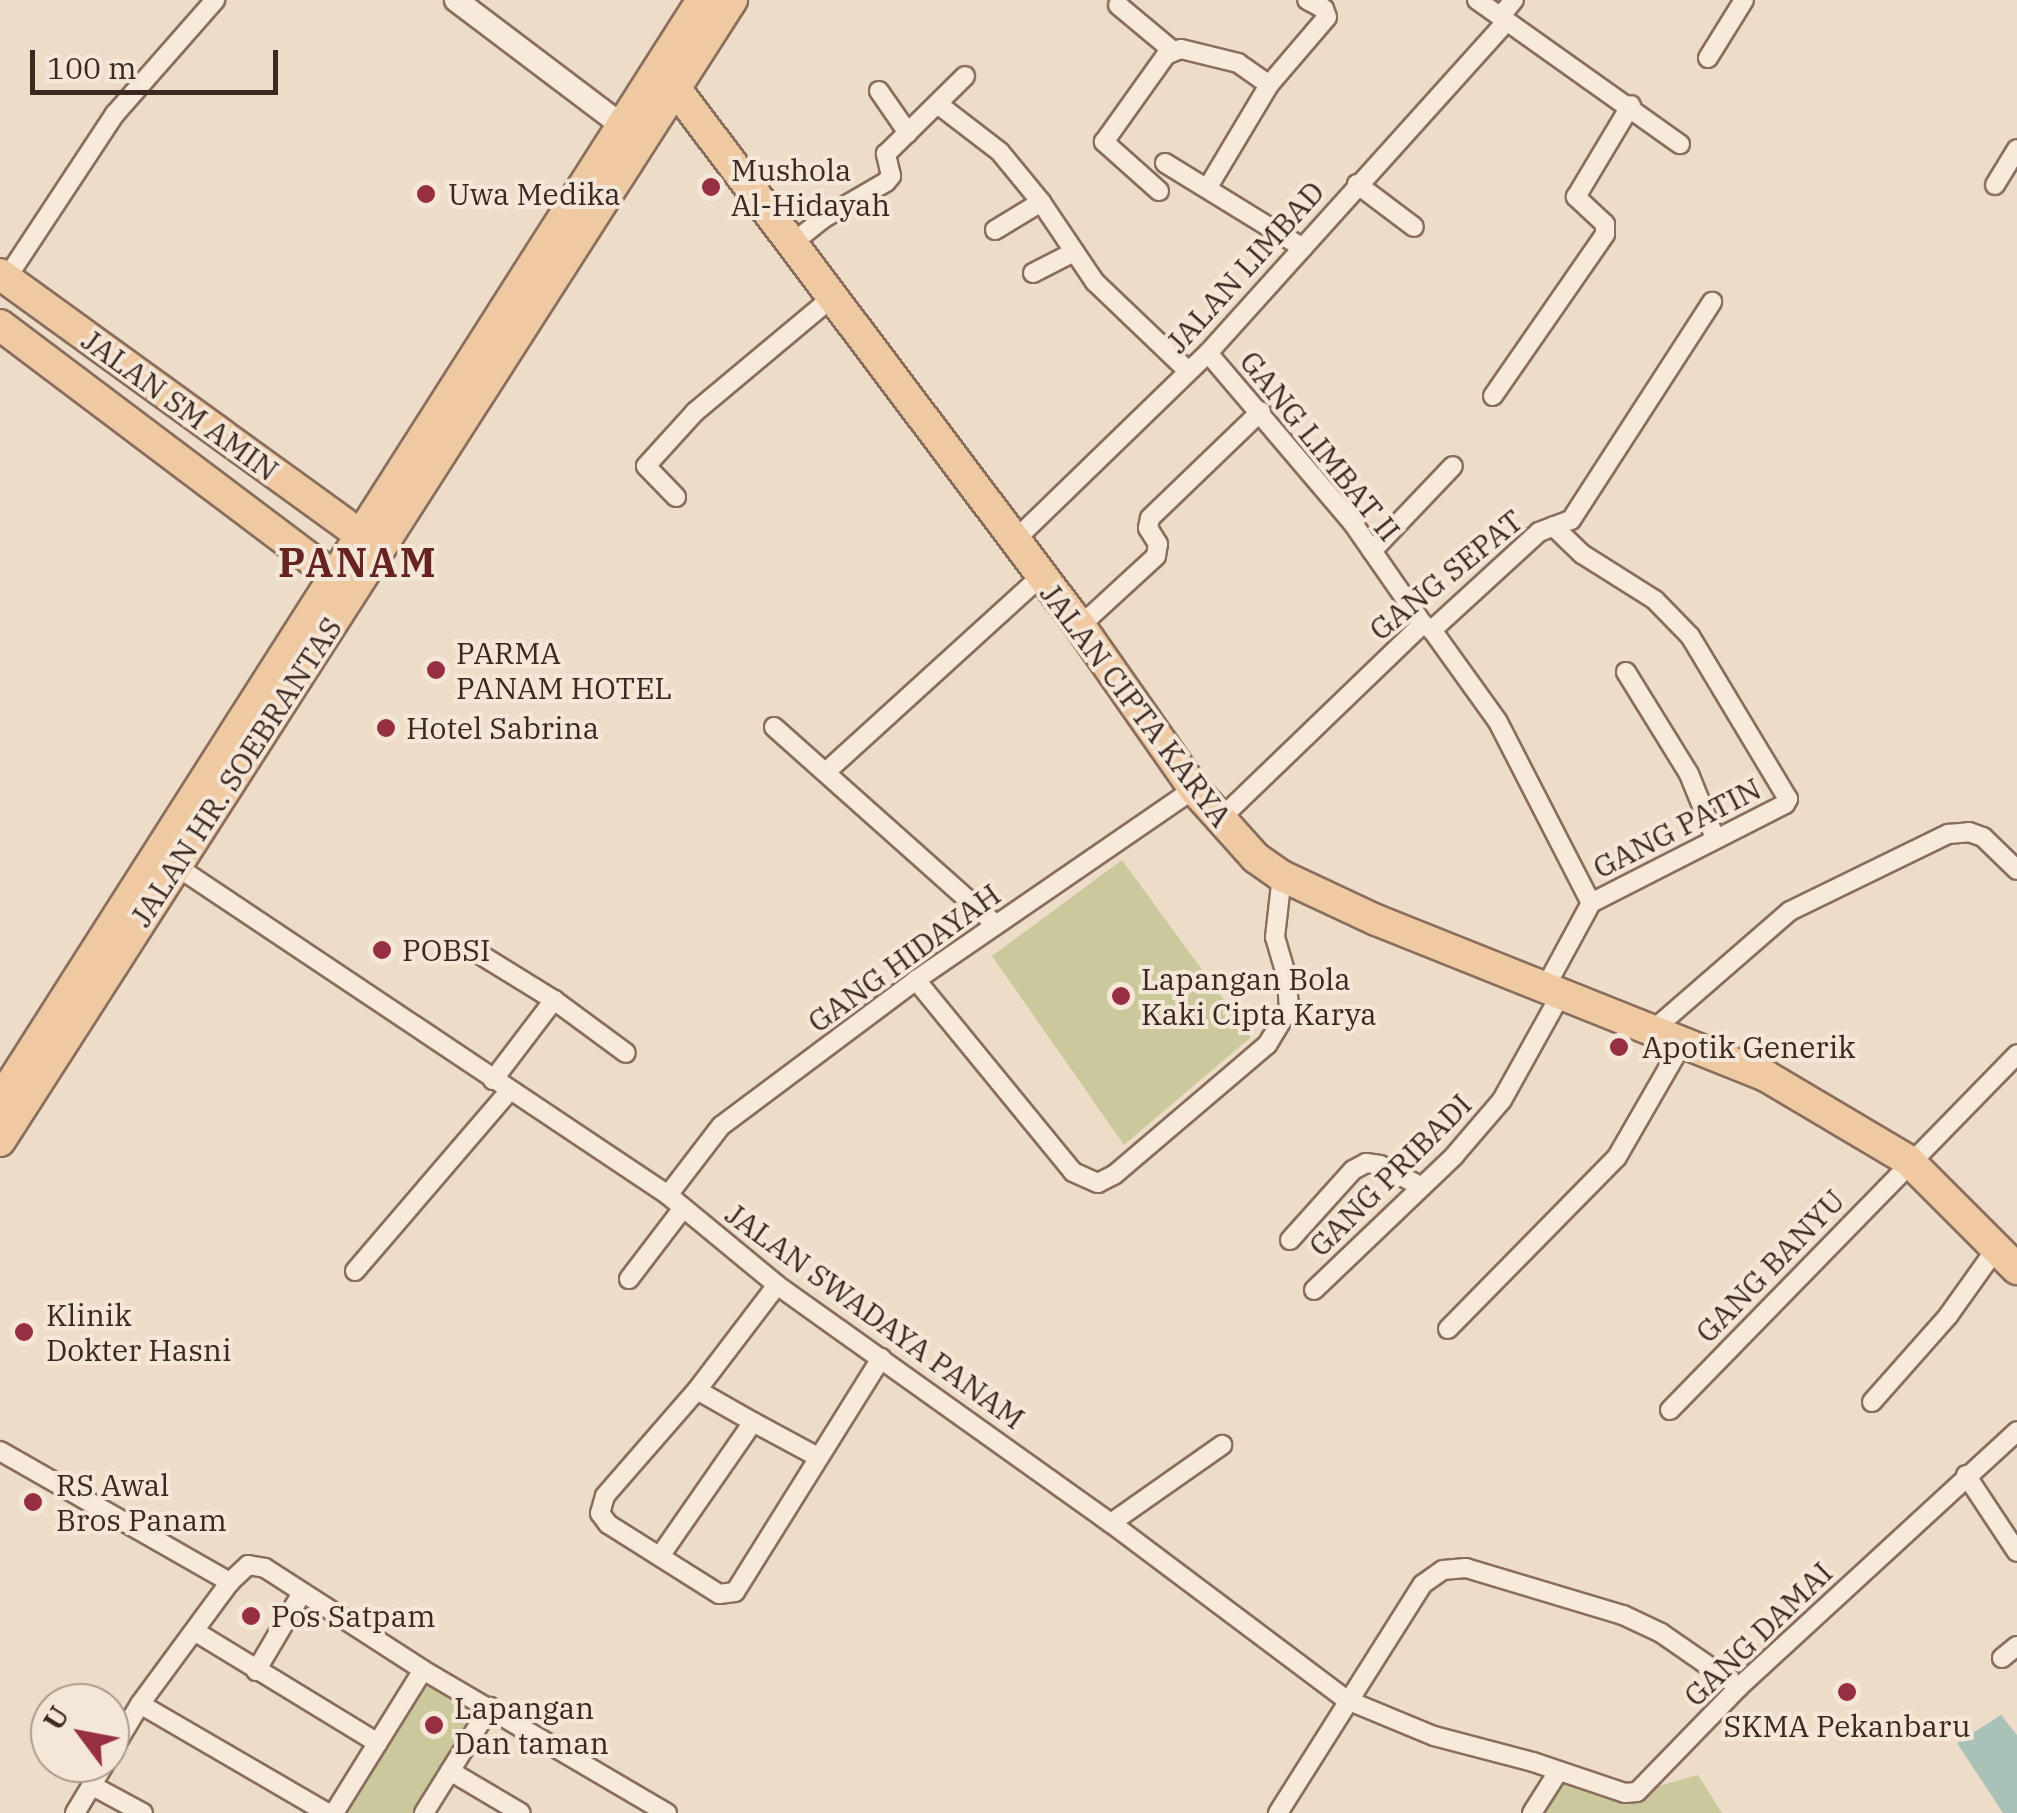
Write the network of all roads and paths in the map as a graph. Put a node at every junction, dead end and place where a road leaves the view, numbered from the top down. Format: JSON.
{"nodes":[{"id":1,"x":214,"y":0,"type":"edge"},
{"id":2,"x":456,"y":0,"type":"edge"},
{"id":3,"x":702,"y":0,"type":"edge"},
{"id":4,"x":732,"y":0,"type":"edge"},
{"id":5,"x":1307,"y":0,"type":"edge"},
{"id":6,"x":1478,"y":0,"type":"edge"},
{"id":7,"x":1514,"y":0,"type":"edge"},
{"id":8,"x":1737,"y":3,"type":"edge"},
{"id":9,"x":1118,"y":5,"type":"dead end"},
{"id":10,"x":1503,"y":19,"type":"junction"},
{"id":11,"x":1172,"y":50,"type":"junction"},
{"id":12,"x":1708,"y":58,"type":"dead end"},
{"id":13,"x":965,"y":76,"type":"dead end"},
{"id":14,"x":1269,"y":85,"type":"junction"},
{"id":15,"x":676,"y":88,"type":"junction"},
{"id":16,"x":879,"y":91,"type":"dead end"},
{"id":17,"x":1631,"y":105,"type":"junction"},
{"id":18,"x":939,"y":106,"type":"junction"},
{"id":19,"x":620,"y":125,"type":"junction"},
{"id":20,"x":908,"y":132,"type":"junction"},
{"id":21,"x":1680,"y":144,"type":"dead end"},
{"id":22,"x":2017,"y":149,"type":"edge"},
{"id":23,"x":1165,"y":163,"type":"dead end"},
{"id":24,"x":1357,"y":184,"type":"junction"},
{"id":25,"x":1995,"y":185,"type":"dead end"},
{"id":26,"x":1208,"y":186,"type":"junction"},
{"id":27,"x":1159,"y":190,"type":"dead end"},
{"id":28,"x":1041,"y":202,"type":"junction"},
{"id":29,"x":1414,"y":227,"type":"dead end"},
{"id":30,"x":996,"y":230,"type":"dead end"},
{"id":31,"x":790,"y":246,"type":"junction"},
{"id":32,"x":1303,"y":248,"type":"junction"},
{"id":33,"x":1074,"y":252,"type":"junction"},
{"id":34,"x":1033,"y":273,"type":"dead end"},
{"id":35,"x":3,"y":277,"type":"edge"},
{"id":36,"x":830,"y":299,"type":"junction"},
{"id":37,"x":1712,"y":302,"type":"dead end"},
{"id":38,"x":0,"y":326,"type":"edge"},
{"id":39,"x":1208,"y":353,"type":"junction"},
{"id":40,"x":1188,"y":372,"type":"junction"},
{"id":41,"x":1493,"y":396,"type":"dead end"},
{"id":42,"x":1260,"y":411,"type":"junction"},
{"id":43,"x":1453,"y":466,"type":"dead end"},
{"id":44,"x":676,"y":497,"type":"dead end"},
{"id":45,"x":1553,"y":526,"type":"junction"},
{"id":46,"x":1015,"y":540,"type":"junction"},
{"id":47,"x":370,"y":542,"type":"junction"},
{"id":48,"x":1372,"y":551,"type":"junction"},
{"id":49,"x":1040,"y":576,"type":"junction"},
{"id":50,"x":343,"y":584,"type":"junction"},
{"id":51,"x":1080,"y":626,"type":"junction"},
{"id":52,"x":1428,"y":627,"type":"junction"},
{"id":53,"x":1626,"y":672,"type":"dead end"},
{"id":54,"x":774,"y":727,"type":"dead end"},
{"id":55,"x":827,"y":771,"type":"junction"},
{"id":56,"x":1194,"y":789,"type":"junction"},
{"id":57,"x":1218,"y":821,"type":"junction"},
{"id":58,"x":1716,"y":838,"type":"junction"},
{"id":59,"x":176,"y":866,"type":"junction"},
{"id":60,"x":2017,"y":870,"type":"edge"},
{"id":61,"x":1282,"y":876,"type":"junction"},
{"id":62,"x":1592,"y":903,"type":"junction"},
{"id":63,"x":996,"y":926,"type":"junction"},
{"id":64,"x":481,"y":955,"type":"dead end"},
{"id":65,"x":916,"y":980,"type":"junction"},
{"id":66,"x":1554,"y":989,"type":"junction"},
{"id":67,"x":554,"y":1000,"type":"junction"},
{"id":68,"x":1652,"y":1030,"type":"junction"},
{"id":69,"x":1683,"y":1042,"type":"junction"},
{"id":70,"x":626,"y":1054,"type":"dead end"},
{"id":71,"x":2017,"y":1054,"type":"edge"},
{"id":72,"x":493,"y":1080,"type":"junction"},
{"id":73,"x":510,"y":1090,"type":"junction"},
{"id":74,"x":1,"y":1096,"type":"edge"},
{"id":75,"x":0,"y":1141,"type":"edge"},
{"id":76,"x":1909,"y":1160,"type":"junction"},
{"id":77,"x":1422,"y":1186,"type":"junction"},
{"id":78,"x":668,"y":1195,"type":"junction"},
{"id":79,"x":683,"y":1208,"type":"junction"},
{"id":80,"x":1290,"y":1240,"type":"dead end"},
{"id":81,"x":2012,"y":1262,"type":"edge"},
{"id":82,"x":355,"y":1271,"type":"dead end"},
{"id":83,"x":629,"y":1279,"type":"dead end"},
{"id":84,"x":778,"y":1285,"type":"junction"},
{"id":85,"x":1314,"y":1290,"type":"dead end"},
{"id":86,"x":1448,"y":1329,"type":"dead end"},
{"id":87,"x":881,"y":1358,"type":"junction"},
{"id":88,"x":697,"y":1390,"type":"junction"},
{"id":89,"x":1872,"y":1402,"type":"dead end"},
{"id":90,"x":1670,"y":1410,"type":"dead end"},
{"id":91,"x":754,"y":1422,"type":"junction"},
{"id":92,"x":2017,"y":1431,"type":"edge"},
{"id":93,"x":1222,"y":1446,"type":"dead end"},
{"id":94,"x":0,"y":1451,"type":"edge"},
{"id":95,"x":818,"y":1458,"type":"junction"},
{"id":96,"x":1966,"y":1476,"type":"junction"},
{"id":97,"x":1110,"y":1523,"type":"junction"},
{"id":98,"x":2017,"y":1552,"type":"edge"},
{"id":99,"x":660,"y":1556,"type":"junction"},
{"id":100,"x":230,"y":1582,"type":"junction"},
{"id":101,"x":302,"y":1593,"type":"junction"},
{"id":102,"x":196,"y":1632,"type":"junction"},
{"id":103,"x":424,"y":1670,"type":"junction"},
{"id":104,"x":256,"y":1671,"type":"junction"},
{"id":105,"x":1738,"y":1688,"type":"junction"},
{"id":106,"x":1347,"y":1700,"type":"junction"},
{"id":107,"x":140,"y":1704,"type":"junction"},
{"id":108,"x":490,"y":1707,"type":"junction"},
{"id":109,"x":130,"y":1721,"type":"edge"},
{"id":110,"x":378,"y":1743,"type":"junction"},
{"id":111,"x":450,"y":1771,"type":"junction"},
{"id":112,"x":1558,"y":1772,"type":"junction"},
{"id":113,"x":92,"y":1785,"type":"joint"},
{"id":114,"x":74,"y":1813,"type":"edge"},
{"id":115,"x":143,"y":1813,"type":"edge"},
{"id":116,"x":330,"y":1813,"type":"edge"},
{"id":117,"x":424,"y":1813,"type":"edge"},
{"id":118,"x":521,"y":1813,"type":"edge"},
{"id":119,"x":667,"y":1813,"type":"edge"},
{"id":120,"x":1278,"y":1813,"type":"edge"},
{"id":121,"x":1532,"y":1813,"type":"edge"}],
"edges":[{"from":1,"to":35,"type":"street"},
{"from":2,"to":19,"type":"street"},
{"from":3,"to":19,"type":"main road","name":"JALAN HR. SOEBRANTAS"},
{"from":4,"to":15,"type":"main road","name":"JALAN HR. SOEBRANTAS"},
{"from":5,"to":14,"type":"street"},
{"from":6,"to":10,"type":"street"},
{"from":7,"to":10,"type":"street","name":"JALAN LIMBAD"},
{"from":8,"to":12,"type":"street"},
{"from":9,"to":11,"type":"street"},
{"from":10,"to":17,"type":"street"},
{"from":10,"to":24,"type":"street","name":"JALAN LIMBAD"},
{"from":11,"to":14,"type":"street"},
{"from":11,"to":27,"type":"street"},
{"from":13,"to":18,"type":"street"},
{"from":14,"to":26,"type":"street"},
{"from":15,"to":31,"type":"main road","name":"JALAN CIPTA KARYA"},
{"from":15,"to":47,"type":"main road","name":"JALAN HR. SOEBRANTAS"},
{"from":16,"to":20,"type":"street"},
{"from":17,"to":21,"type":"street"},
{"from":17,"to":41,"type":"street"},
{"from":18,"to":20,"type":"street"},
{"from":18,"to":28,"type":"street"},
{"from":19,"to":47,"type":"main road","name":"JALAN HR. SOEBRANTAS"},
{"from":20,"to":31,"type":"street"},
{"from":22,"to":25,"type":"street"},
{"from":23,"to":26,"type":"street"},
{"from":24,"to":29,"type":"street"},
{"from":24,"to":32,"type":"street","name":"JALAN LIMBAD"},
{"from":26,"to":32,"type":"street"},
{"from":28,"to":30,"type":"street"},
{"from":28,"to":33,"type":"street"},
{"from":31,"to":36,"type":"main road","name":"JALAN CIPTA KARYA"},
{"from":32,"to":39,"type":"street","name":"JALAN LIMBAD"},
{"from":33,"to":34,"type":"street"},
{"from":33,"to":40,"type":"street"},
{"from":35,"to":47,"type":"main road","name":"JALAN SM AMIN"},
{"from":36,"to":44,"type":"street"},
{"from":36,"to":46,"type":"main road","name":"JALAN CIPTA KARYA"},
{"from":37,"to":45,"type":"street","name":"GANG SEPAT"},
{"from":38,"to":50,"type":"main road","name":"JALAN SM AMIN"},
{"from":39,"to":40,"type":"street","name":"JALAN LIMBAD"},
{"from":39,"to":42,"type":"street","name":"GANG LIMBAT II"},
{"from":40,"to":46,"type":"street","name":"JALAN LIMBAD"},
{"from":42,"to":48,"type":"street","name":"GANG LIMBAT II"},
{"from":42,"to":51,"type":"street"},
{"from":43,"to":48,"type":"street"},
{"from":45,"to":52,"type":"street","name":"GANG SEPAT"},
{"from":45,"to":58,"type":"street","name":"GANG PATIN"},
{"from":46,"to":49,"type":"main road","name":"JALAN CIPTA KARYA"},
{"from":47,"to":50,"type":"main road","name":"JALAN HR. SOEBRANTAS"},
{"from":48,"to":52,"type":"street","name":"GANG LIMBAT II"},
{"from":49,"to":51,"type":"main road","name":"JALAN CIPTA KARYA"},
{"from":49,"to":55,"type":"street"},
{"from":50,"to":59,"type":"main road","name":"JALAN HR. SOEBRANTAS"},
{"from":50,"to":74,"type":"main road","name":"JALAN HR. SOEBRANTAS"},
{"from":51,"to":56,"type":"main road","name":"JALAN CIPTA KARYA"},
{"from":52,"to":57,"type":"street","name":"GANG SEPAT"},
{"from":52,"to":62,"type":"street","name":"GANG LIMBAT II"},
{"from":53,"to":58,"type":"street"},
{"from":54,"to":55,"type":"street"},
{"from":55,"to":63,"type":"street"},
{"from":56,"to":57,"type":"main road","name":"JALAN CIPTA KARYA"},
{"from":56,"to":63,"type":"street","name":"GANG HIDAYAH"},
{"from":57,"to":61,"type":"main road","name":"JALAN CIPTA KARYA"},
{"from":58,"to":62,"type":"street","name":"GANG PATIN"},
{"from":59,"to":72,"type":"street","name":"JALAN SWADAYA PANAM"},
{"from":59,"to":75,"type":"main road","name":"JALAN HR. SOEBRANTAS"},
{"from":60,"to":68,"type":"street"},
{"from":61,"to":65,"type":"street"},
{"from":61,"to":66,"type":"main road","name":"JALAN CIPTA KARYA"},
{"from":62,"to":66,"type":"street","name":"GANG PATIN"},
{"from":63,"to":65,"type":"street","name":"GANG HIDAYAH"},
{"from":64,"to":67,"type":"street"},
{"from":65,"to":78,"type":"street","name":"GANG HIDAYAH"},
{"from":66,"to":68,"type":"main road","name":"JALAN CIPTA KARYA"},
{"from":66,"to":77,"type":"street","name":"GANG PRIBADI"},
{"from":67,"to":70,"type":"street"},
{"from":67,"to":72,"type":"street"},
{"from":68,"to":69,"type":"main road","name":"JALAN CIPTA KARYA"},
{"from":69,"to":76,"type":"main road","name":"JALAN CIPTA KARYA"},
{"from":69,"to":86,"type":"street"},
{"from":71,"to":76,"type":"street","name":"GANG BANYU"},
{"from":72,"to":73,"type":"street","name":"JALAN SWADAYA PANAM"},
{"from":73,"to":78,"type":"street","name":"JALAN SWADAYA PANAM"},
{"from":73,"to":82,"type":"street"},
{"from":76,"to":81,"type":"main road","name":"JALAN CIPTA KARYA"},
{"from":76,"to":90,"type":"street","name":"GANG BANYU"},
{"from":77,"to":80,"type":"street"},
{"from":77,"to":85,"type":"street","name":"GANG PRIBADI"},
{"from":78,"to":79,"type":"street","name":"JALAN SWADAYA PANAM"},
{"from":79,"to":83,"type":"street"},
{"from":79,"to":84,"type":"street","name":"JALAN SWADAYA PANAM"},
{"from":81,"to":89,"type":"street"},
{"from":84,"to":87,"type":"street","name":"JALAN SWADAYA PANAM"},
{"from":84,"to":88,"type":"street"},
{"from":87,"to":95,"type":"street"},
{"from":87,"to":97,"type":"street","name":"JALAN SWADAYA PANAM"},
{"from":88,"to":91,"type":"street"},
{"from":88,"to":99,"type":"street"},
{"from":91,"to":95,"type":"street"},
{"from":91,"to":99,"type":"street"},
{"from":92,"to":96,"type":"street","name":"GANG DAMAI"},
{"from":93,"to":97,"type":"street"},
{"from":94,"to":100,"type":"street"},
{"from":95,"to":99,"type":"street"},
{"from":96,"to":98,"type":"street"},
{"from":96,"to":105,"type":"street","name":"GANG DAMAI"},
{"from":97,"to":106,"type":"street","name":"JALAN SWADAYA PANAM"},
{"from":100,"to":101,"type":"street"},
{"from":100,"to":102,"type":"street"},
{"from":101,"to":103,"type":"street"},
{"from":101,"to":104,"type":"street"},
{"from":102,"to":104,"type":"street"},
{"from":102,"to":107,"type":"street"},
{"from":103,"to":108,"type":"street"},
{"from":103,"to":110,"type":"street"},
{"from":104,"to":110,"type":"street"},
{"from":105,"to":106,"type":"street"},
{"from":105,"to":112,"type":"street","name":"GANG DAMAI"},
{"from":106,"to":112,"type":"street","name":"JALAN SWADAYA PANAM"},
{"from":106,"to":120,"type":"street"},
{"from":107,"to":109,"type":"street"},
{"from":107,"to":116,"type":"street"},
{"from":108,"to":111,"type":"street"},
{"from":108,"to":119,"type":"street"},
{"from":110,"to":116,"type":"street"},
{"from":111,"to":117,"type":"street"},
{"from":111,"to":118,"type":"street"},
{"from":112,"to":121,"type":"street"},
{"from":113,"to":114,"type":"street"},
{"from":113,"to":115,"type":"street"}]}
